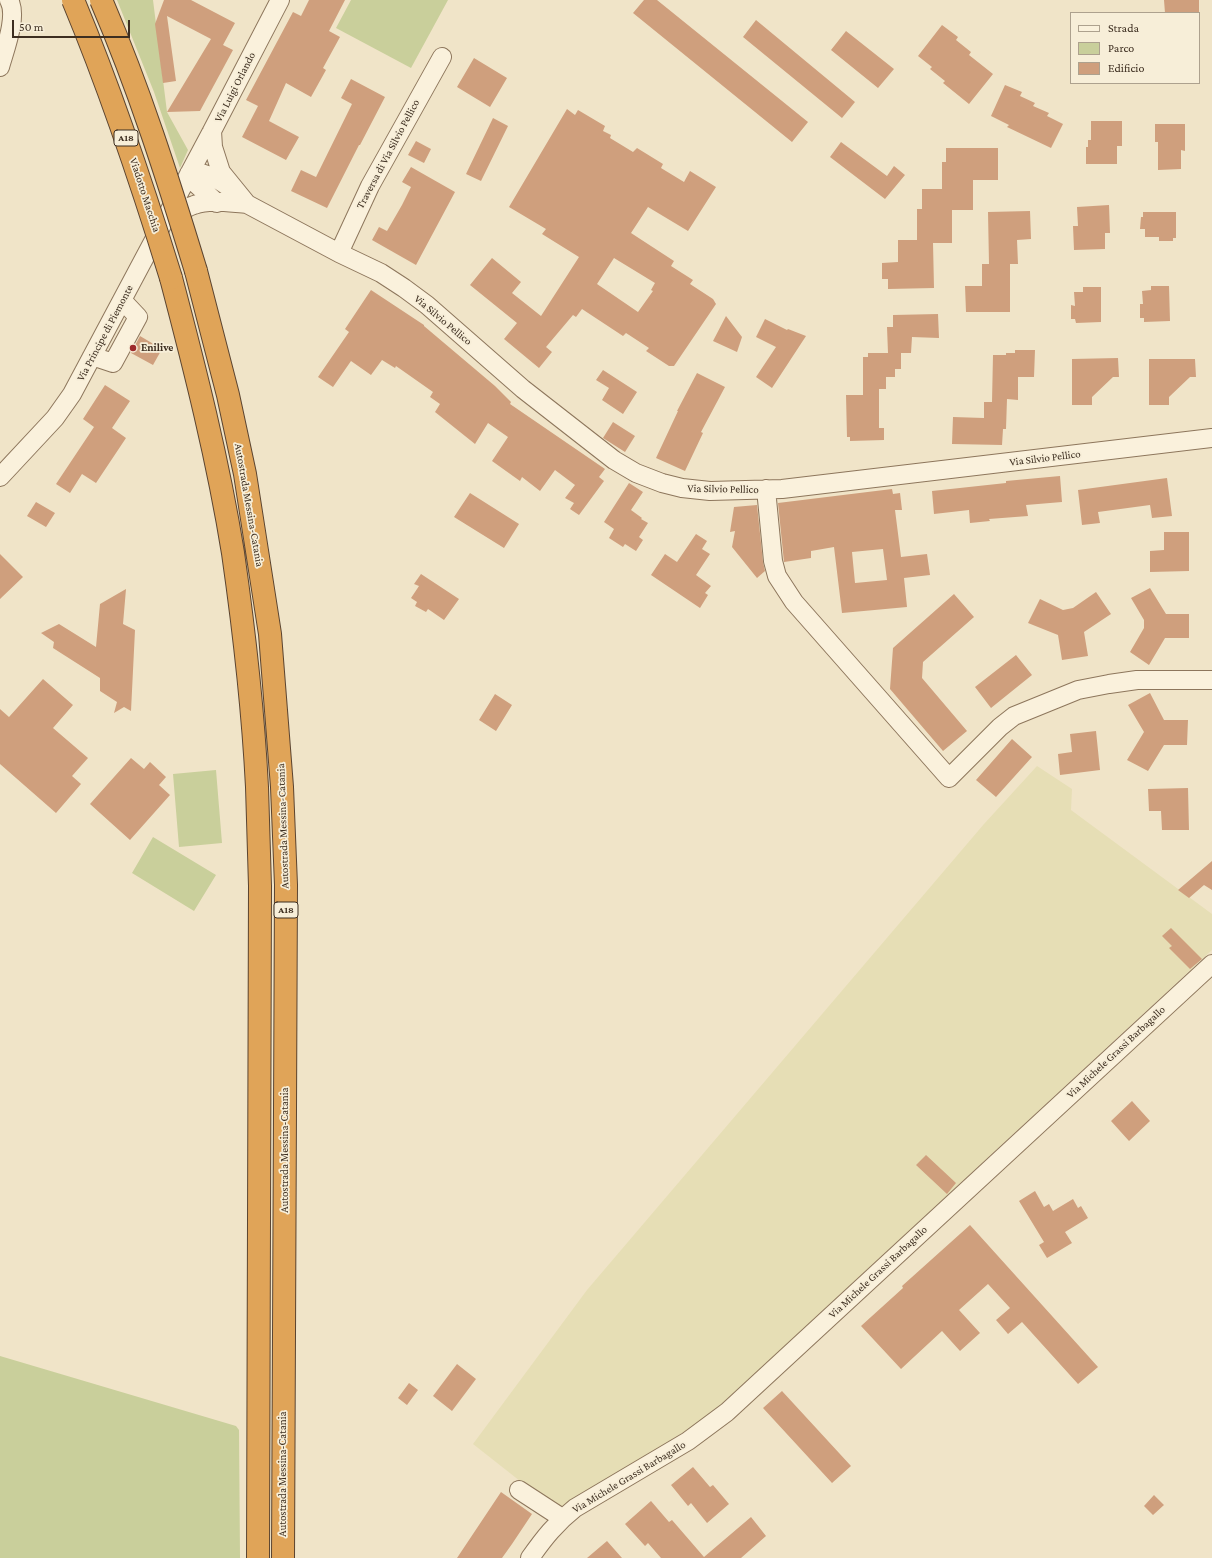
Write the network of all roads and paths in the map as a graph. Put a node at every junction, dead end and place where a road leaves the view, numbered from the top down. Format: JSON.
{"nodes":[{"id":1,"x":9,"y":0,"type":"edge"},
{"id":2,"x":73,"y":0,"type":"edge"},
{"id":3,"x":101,"y":0,"type":"edge"},
{"id":4,"x":280,"y":0,"type":"edge"},
{"id":5,"x":442,"y":57,"type":"dead end"},
{"id":6,"x":0,"y":67,"type":"edge"},
{"id":7,"x":212,"y":131,"type":"junction"},
{"id":8,"x":189,"y":174,"type":"junction"},
{"id":9,"x":243,"y":198,"type":"junction"},
{"id":10,"x":217,"y":203,"type":"junction"},
{"id":11,"x":162,"y":223,"type":"junction"},
{"id":12,"x":338,"y":253,"type":"junction"},
{"id":13,"x":1212,"y":438,"type":"edge"},
{"id":14,"x":0,"y":477,"type":"edge"},
{"id":15,"x":766,"y":489,"type":"junction"},
{"id":16,"x":1212,"y":680,"type":"edge"},
{"id":17,"x":1212,"y":964,"type":"edge"},
{"id":18,"x":519,"y":1490,"type":"dead end"},
{"id":19,"x":562,"y":1518,"type":"junction"},
{"id":20,"x":258,"y":1558,"type":"edge"},
{"id":21,"x":282,"y":1558,"type":"edge"},
{"id":22,"x":530,"y":1558,"type":"edge"}],
"edges":[{"from":1,"to":6,"type":"street"},
{"from":2,"to":20,"type":"highway","name":"Viadotto Macchia","number":"A18","bridge":true},
{"from":3,"to":21,"type":"highway","name":"Autostrada Messina-Catania","number":"A18","bridge":true},
{"from":4,"to":7,"type":"street","name":"Via Luigi Orlando"},
{"from":5,"to":12,"type":"street","name":"Traversa di Via Silvio Pellico"},
{"from":7,"to":8,"type":"street","name":"Via Luigi Orlando"},
{"from":7,"to":9,"type":"street"},
{"from":8,"to":9,"type":"street","name":"Via Silvio Pellico"},
{"from":8,"to":10,"type":"street"},
{"from":8,"to":11,"type":"street","name":"Via Principe di Piemonte"},
{"from":9,"to":10,"type":"street"},
{"from":9,"to":12,"type":"street","name":"Via Silvio Pellico"},
{"from":10,"to":11,"type":"street"},
{"from":11,"to":14,"type":"street","name":"Via Principe di Piemonte"},
{"from":12,"to":15,"type":"street","name":"Via Silvio Pellico"},
{"from":13,"to":15,"type":"street","name":"Via Silvio Pellico"},
{"from":15,"to":16,"type":"street"},
{"from":17,"to":19,"type":"street","name":"Via Michele Grassi Barbagallo"},
{"from":18,"to":19,"type":"street"},
{"from":19,"to":22,"type":"street","name":"Via Michele Grassi Barbagallo"}]}
